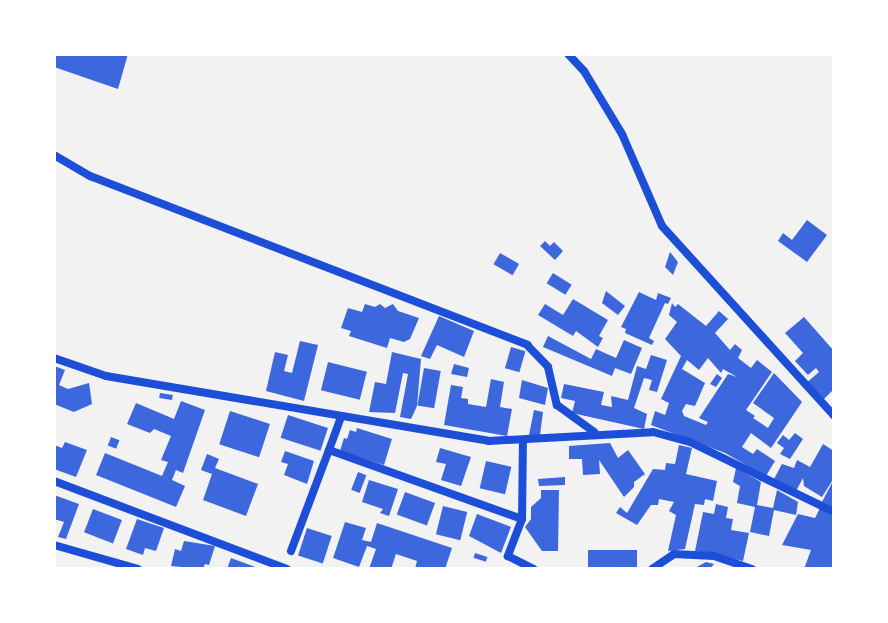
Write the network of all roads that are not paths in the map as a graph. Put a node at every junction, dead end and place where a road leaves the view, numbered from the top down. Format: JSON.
{"nodes":[{"id":1,"x":568,"y":54,"type":"edge"},
{"id":2,"x":54,"y":155,"type":"edge"},
{"id":3,"x":54,"y":358,"type":"edge"},
{"id":4,"x":834,"y":416,"type":"edge"},
{"id":5,"x":341,"y":417,"type":"junction"},
{"id":6,"x":595,"y":433,"type":"junction"},
{"id":7,"x":523,"y":441,"type":"junction"},
{"id":8,"x":329,"y":450,"type":"junction"},
{"id":9,"x":54,"y":481,"type":"edge"},
{"id":10,"x":834,"y":512,"type":"edge"},
{"id":11,"x":522,"y":519,"type":"junction"},
{"id":12,"x":54,"y":545,"type":"edge"},
{"id":13,"x":291,"y":551,"type":"dead end"},
{"id":14,"x":138,"y":569,"type":"edge"},
{"id":15,"x":287,"y":569,"type":"edge"},
{"id":16,"x":534,"y":569,"type":"edge"},
{"id":17,"x":652,"y":569,"type":"edge"},
{"id":18,"x":752,"y":569,"type":"edge"}],
"edges":[{"from":1,"to":4,"type":"street"},
{"from":2,"to":6,"type":"street"},
{"from":3,"to":5,"type":"street"},
{"from":5,"to":7,"type":"street"},
{"from":5,"to":8,"type":"street"},
{"from":6,"to":7,"type":"street"},
{"from":6,"to":10,"type":"street"},
{"from":7,"to":11,"type":"street"},
{"from":8,"to":11,"type":"street"},
{"from":8,"to":13,"type":"street"},
{"from":9,"to":15,"type":"street"},
{"from":11,"to":16,"type":"street"},
{"from":12,"to":14,"type":"street"},
{"from":17,"to":18,"type":"street"}]}
